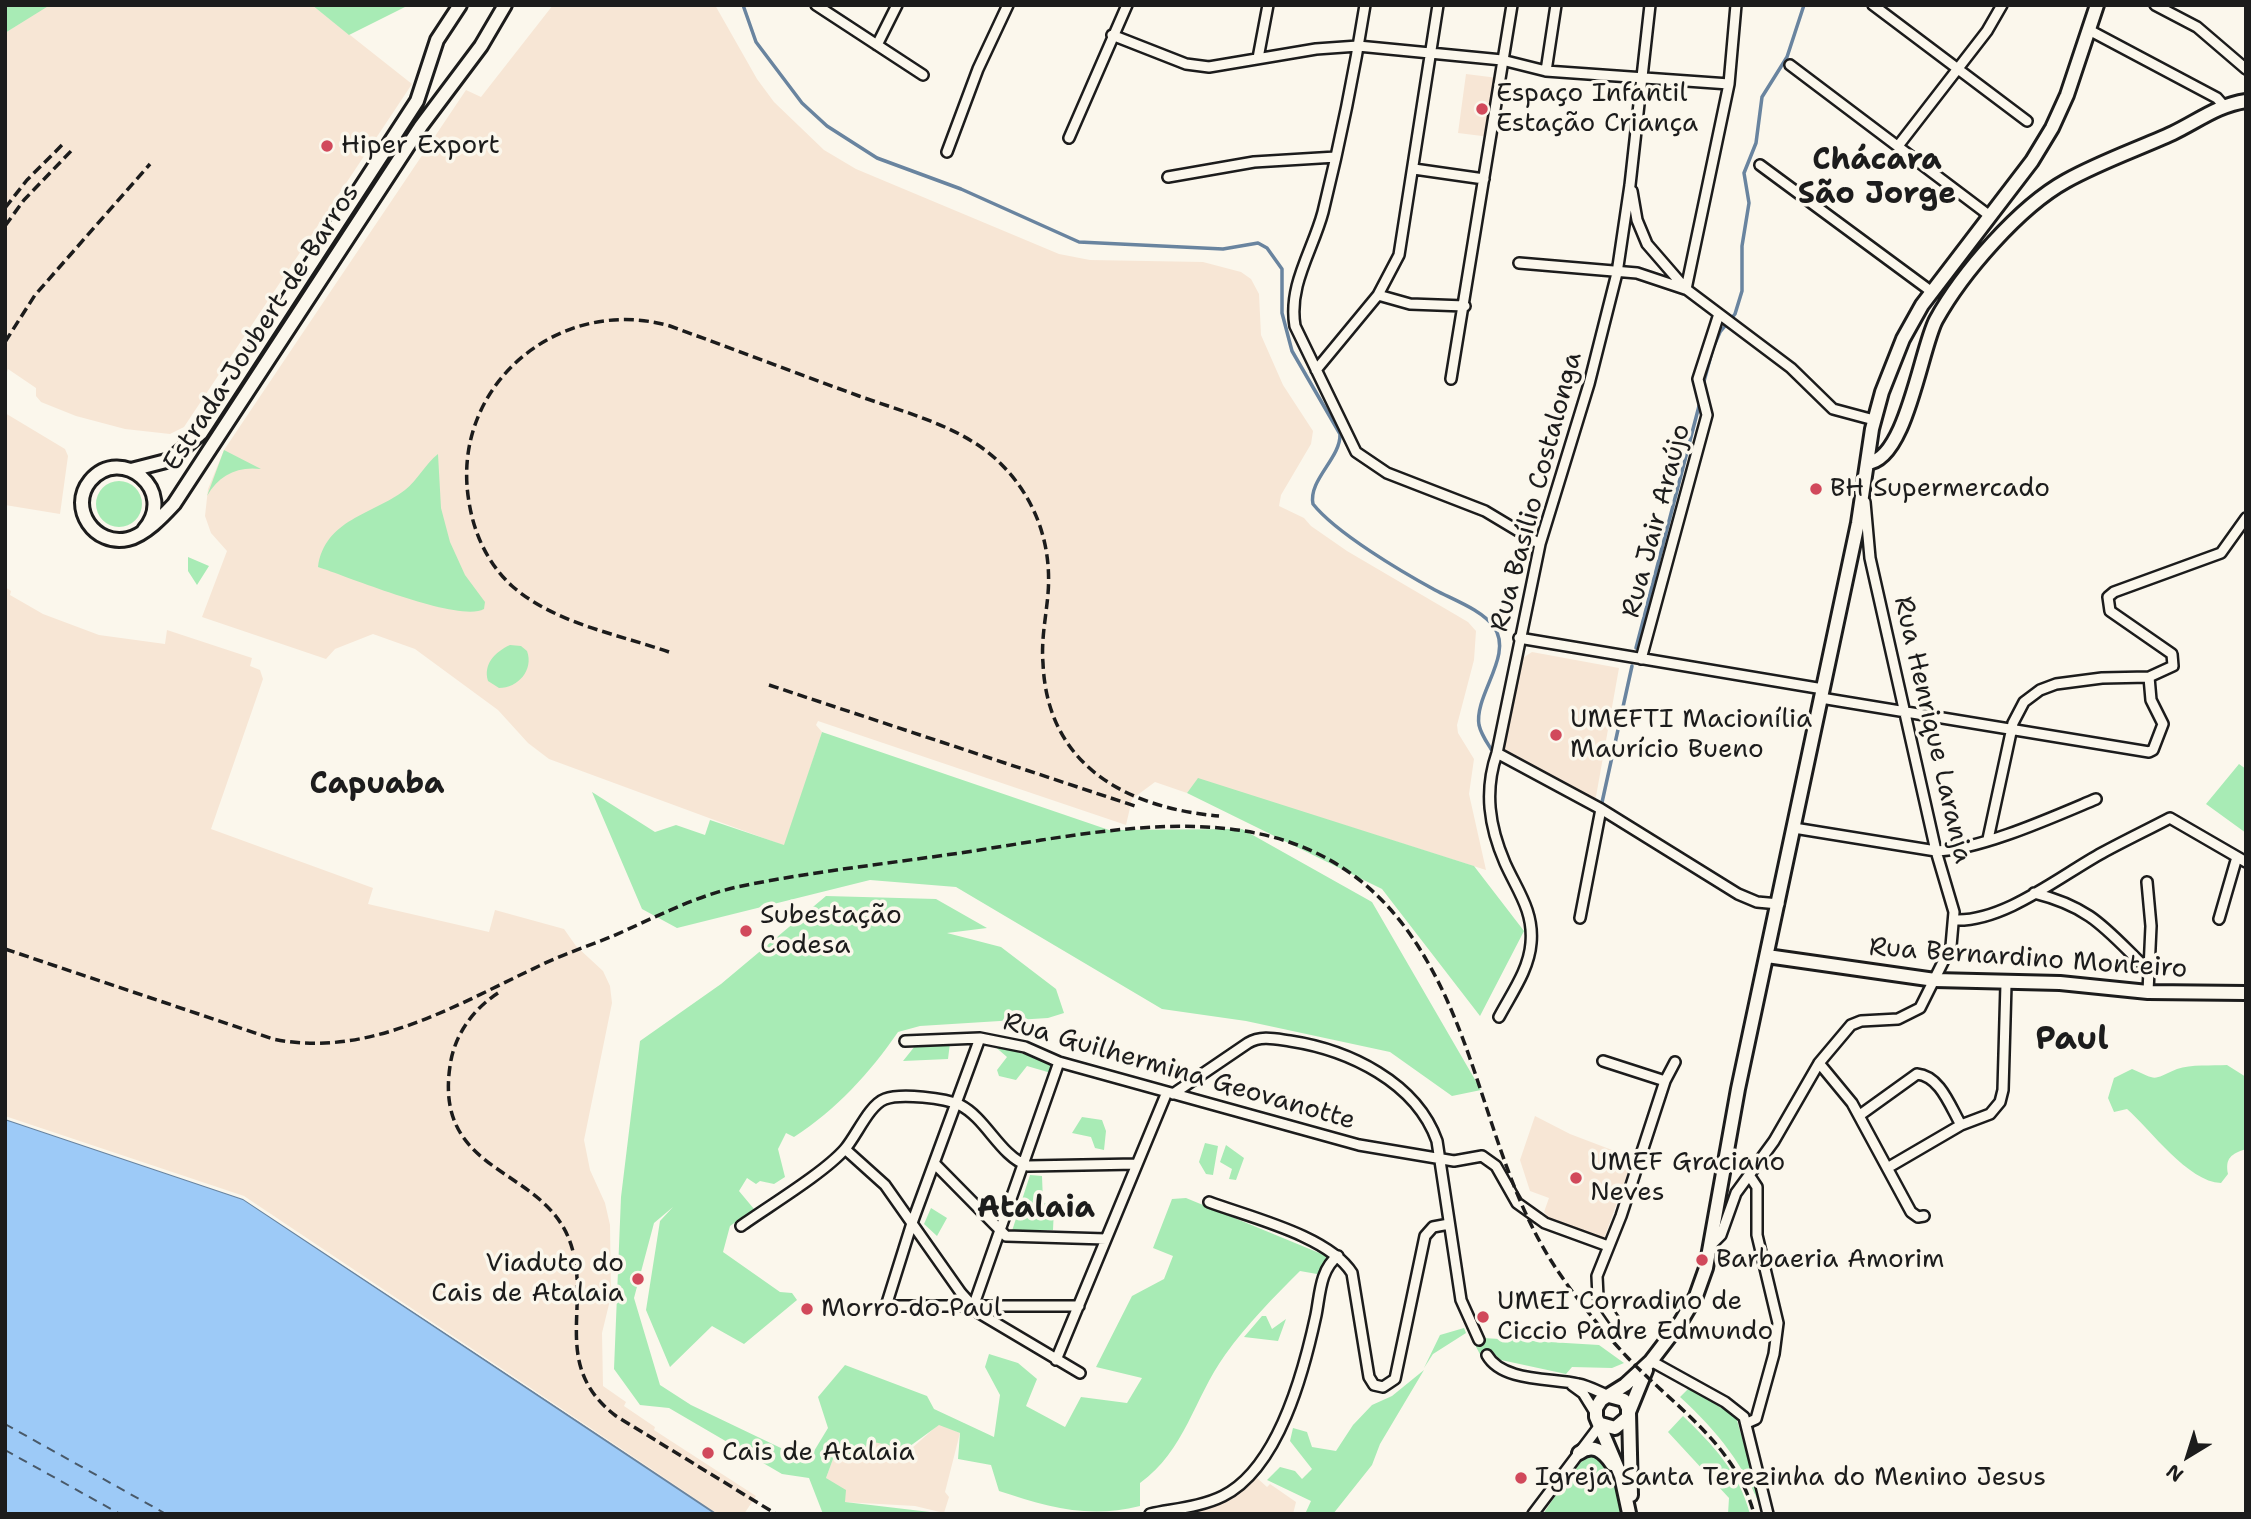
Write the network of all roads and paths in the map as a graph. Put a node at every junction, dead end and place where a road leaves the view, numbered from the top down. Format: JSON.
{"nodes":[{"id":1,"x":460,"y":5,"type":"edge"},
{"id":2,"x":505,"y":5,"type":"edge"},
{"id":3,"x":816,"y":5,"type":"edge"},
{"id":4,"x":897,"y":5,"type":"edge"},
{"id":5,"x":1008,"y":5,"type":"edge"},
{"id":6,"x":1127,"y":5,"type":"edge"},
{"id":7,"x":1268,"y":5,"type":"edge"},
{"id":8,"x":1365,"y":5,"type":"edge"},
{"id":9,"x":1438,"y":5,"type":"edge"},
{"id":10,"x":1512,"y":5,"type":"edge"},
{"id":11,"x":1556,"y":5,"type":"edge"},
{"id":12,"x":1650,"y":5,"type":"edge"},
{"id":13,"x":1736,"y":5,"type":"edge"},
{"id":14,"x":1873,"y":5,"type":"edge"},
{"id":15,"x":2002,"y":5,"type":"edge"},
{"id":16,"x":2097,"y":5,"type":"edge"},
{"id":17,"x":2155,"y":5,"type":"edge"},
{"id":18,"x":2089,"y":30,"type":"junction"},
{"id":19,"x":1112,"y":35,"type":"junction"},
{"id":20,"x":877,"y":45,"type":"junction"},
{"id":21,"x":1358,"y":46,"type":"junction"},
{"id":22,"x":1430,"y":51,"type":"junction"},
{"id":23,"x":1258,"y":58,"type":"junction"},
{"id":24,"x":1502,"y":60,"type":"junction"},
{"id":25,"x":1790,"y":65,"type":"dead end"},
{"id":26,"x":1958,"y":69,"type":"junction"},
{"id":27,"x":2246,"y":69,"type":"edge"},
{"id":28,"x":1546,"y":71,"type":"junction"},
{"id":29,"x":923,"y":75,"type":"dead end"},
{"id":30,"x":1640,"y":79,"type":"junction"},
{"id":31,"x":1729,"y":84,"type":"junction"},
{"id":32,"x":2246,"y":101,"type":"edge"},
{"id":33,"x":2224,"y":106,"type":"junction"},
{"id":34,"x":2027,"y":121,"type":"dead end"},
{"id":35,"x":1069,"y":138,"type":"dead end"},
{"id":36,"x":1898,"y":146,"type":"junction"},
{"id":37,"x":947,"y":152,"type":"dead end"},
{"id":38,"x":1336,"y":157,"type":"junction"},
{"id":39,"x":1760,"y":165,"type":"dead end"},
{"id":40,"x":1414,"y":169,"type":"junction"},
{"id":41,"x":1168,"y":177,"type":"dead end"},
{"id":42,"x":1483,"y":179,"type":"junction"},
{"id":43,"x":1630,"y":185,"type":"junction"},
{"id":44,"x":1990,"y":216,"type":"junction"},
{"id":45,"x":1520,"y":264,"type":"dead end"},
{"id":46,"x":1616,"y":273,"type":"junction"},
{"id":47,"x":1686,"y":289,"type":"junction"},
{"id":48,"x":1932,"y":292,"type":"junction"},
{"id":49,"x":1378,"y":295,"type":"junction"},
{"id":50,"x":1465,"y":306,"type":"junction"},
{"id":51,"x":1727,"y":319,"type":"junction"},
{"id":52,"x":1316,"y":370,"type":"junction"},
{"id":53,"x":1451,"y":379,"type":"dead end"},
{"id":54,"x":1874,"y":420,"type":"junction"},
{"id":55,"x":1867,"y":463,"type":"junction"},
{"id":56,"x":131,"y":470,"type":"junction"},
{"id":57,"x":1864,"y":486,"type":"junction"},
{"id":58,"x":2246,"y":518,"type":"edge"},
{"id":59,"x":144,"y":530,"type":"junction"},
{"id":60,"x":1540,"y":544,"type":"junction"},
{"id":61,"x":1519,"y":638,"type":"junction"},
{"id":62,"x":1641,"y":659,"type":"junction"},
{"id":63,"x":2149,"y":677,"type":"junction"},
{"id":64,"x":1822,"y":693,"type":"junction"},
{"id":65,"x":1907,"y":714,"type":"junction"},
{"id":66,"x":2011,"y":731,"type":"junction"},
{"id":67,"x":1497,"y":753,"type":"junction"},
{"id":68,"x":2096,"y":799,"type":"dead end"},
{"id":69,"x":1601,"y":809,"type":"junction"},
{"id":70,"x":1794,"y":828,"type":"junction"},
{"id":71,"x":1988,"y":839,"type":"junction"},
{"id":72,"x":1936,"y":851,"type":"junction"},
{"id":73,"x":2241,"y":859,"type":"edge"},
{"id":74,"x":2147,"y":882,"type":"dead end"},
{"id":75,"x":2034,"y":893,"type":"junction"},
{"id":76,"x":1779,"y":904,"type":"junction"},
{"id":77,"x":1580,"y":918,"type":"dead end"},
{"id":78,"x":2219,"y":919,"type":"dead end"},
{"id":79,"x":1955,"y":920,"type":"junction"},
{"id":80,"x":1767,"y":956,"type":"junction"},
{"id":81,"x":2150,"y":972,"type":"junction"},
{"id":82,"x":1935,"y":981,"type":"junction"},
{"id":83,"x":2003,"y":984,"type":"junction"},
{"id":84,"x":2148,"y":992,"type":"junction"},
{"id":85,"x":2246,"y":993,"type":"edge"},
{"id":86,"x":1499,"y":1017,"type":"dead end"},
{"id":87,"x":980,"y":1038,"type":"junction"},
{"id":88,"x":905,"y":1041,"type":"dead end"},
{"id":89,"x":1999,"y":1041,"type":"dead end"},
{"id":90,"x":1602,"y":1061,"type":"dead end"},
{"id":91,"x":1059,"y":1062,"type":"junction"},
{"id":92,"x":1675,"y":1062,"type":"dead end"},
{"id":93,"x":1819,"y":1063,"type":"junction"},
{"id":94,"x":1665,"y":1081,"type":"junction"},
{"id":95,"x":1170,"y":1093,"type":"junction"},
{"id":96,"x":956,"y":1104,"type":"junction"},
{"id":97,"x":1860,"y":1115,"type":"junction"},
{"id":98,"x":1961,"y":1125,"type":"junction"},
{"id":99,"x":845,"y":1149,"type":"junction"},
{"id":100,"x":1440,"y":1157,"type":"junction"},
{"id":101,"x":934,"y":1164,"type":"junction"},
{"id":102,"x":1023,"y":1164,"type":"junction"},
{"id":103,"x":1137,"y":1164,"type":"junction"},
{"id":104,"x":1889,"y":1167,"type":"junction"},
{"id":105,"x":1749,"y":1175,"type":"junction"},
{"id":106,"x":1209,"y":1202,"type":"dead end"},
{"id":107,"x":1924,"y":1216,"type":"dead end"},
{"id":108,"x":912,"y":1223,"type":"junction"},
{"id":109,"x":1449,"y":1224,"type":"junction"},
{"id":110,"x":741,"y":1226,"type":"dead end"},
{"id":111,"x":1000,"y":1231,"type":"junction"},
{"id":112,"x":1106,"y":1239,"type":"junction"},
{"id":113,"x":1608,"y":1246,"type":"junction"},
{"id":114,"x":1710,"y":1247,"type":"junction"},
{"id":115,"x":1338,"y":1256,"type":"junction"},
{"id":116,"x":1079,"y":1306,"type":"junction"},
{"id":117,"x":972,"y":1307,"type":"junction"},
{"id":118,"x":1614,"y":1320,"type":"dead end"},
{"id":119,"x":1479,"y":1340,"type":"dead end"},
{"id":120,"x":1487,"y":1355,"type":"dead end"},
{"id":121,"x":1056,"y":1360,"type":"junction"},
{"id":122,"x":1651,"y":1361,"type":"junction"},
{"id":123,"x":1080,"y":1373,"type":"dead end"},
{"id":124,"x":1567,"y":1383,"type":"junction"},
{"id":125,"x":1609,"y":1396,"type":"junction"},
{"id":126,"x":1629,"y":1412,"type":"junction"},
{"id":127,"x":1598,"y":1419,"type":"junction"},
{"id":128,"x":1747,"y":1423,"type":"junction"},
{"id":129,"x":1579,"y":1453,"type":"junction"},
{"id":130,"x":1621,"y":1476,"type":"junction"},
{"id":131,"x":1629,"y":1513,"type":"edge"},
{"id":132,"x":1769,"y":1513,"type":"edge"},
{"id":133,"x":1150,"y":1514,"type":"edge"},
{"id":134,"x":1533,"y":1514,"type":"edge"}],
"edges":[{"from":1,"to":56,"type":"street","name":"Estrada Joubert de Barros"},
{"from":2,"to":59,"type":"street","name":"Estrada Joubert de Barros"},
{"from":3,"to":20,"type":"street"},
{"from":4,"to":20,"type":"street"},
{"from":5,"to":37,"type":"street"},
{"from":6,"to":19,"type":"street"},
{"from":7,"to":23,"type":"street"},
{"from":8,"to":21,"type":"street"},
{"from":9,"to":22,"type":"street"},
{"from":10,"to":24,"type":"street"},
{"from":11,"to":28,"type":"street"},
{"from":12,"to":30,"type":"street","name":"Rua Basílio Costalonga"},
{"from":13,"to":31,"type":"street"},
{"from":14,"to":26,"type":"street"},
{"from":15,"to":26,"type":"street"},
{"from":16,"to":18,"type":"street"},
{"from":17,"to":27,"type":"street"},
{"from":18,"to":33,"type":"street"},
{"from":18,"to":44,"type":"street"},
{"from":19,"to":23,"type":"street"},
{"from":19,"to":35,"type":"street"},
{"from":20,"to":29,"type":"street"},
{"from":21,"to":22,"type":"street"},
{"from":21,"to":23,"type":"street"},
{"from":21,"to":38,"type":"street"},
{"from":22,"to":24,"type":"street"},
{"from":22,"to":40,"type":"street"},
{"from":24,"to":28,"type":"street"},
{"from":24,"to":42,"type":"street"},
{"from":25,"to":36,"type":"street"},
{"from":26,"to":34,"type":"street"},
{"from":26,"to":36,"type":"street"},
{"from":28,"to":30,"type":"street"},
{"from":30,"to":31,"type":"street"},
{"from":30,"to":43,"type":"street","name":"Rua Basílio Costalonga"},
{"from":31,"to":47,"type":"street"},
{"from":32,"to":33,"type":"street"},
{"from":33,"to":55,"type":"street"},
{"from":36,"to":44,"type":"street"},
{"from":38,"to":41,"type":"street"},
{"from":38,"to":52,"type":"street"},
{"from":39,"to":48,"type":"street"},
{"from":40,"to":42,"type":"street"},
{"from":40,"to":49,"type":"street"},
{"from":42,"to":50,"type":"street"},
{"from":43,"to":46,"type":"street","name":"Rua Basílio Costalonga"},
{"from":43,"to":47,"type":"street"},
{"from":44,"to":48,"type":"street"},
{"from":45,"to":46,"type":"street"},
{"from":46,"to":47,"type":"street"},
{"from":46,"to":60,"type":"street","name":"Rua Basílio Costalonga"},
{"from":47,"to":51,"type":"street"},
{"from":48,"to":54,"type":"street"},
{"from":49,"to":50,"type":"street"},
{"from":49,"to":52,"type":"street"},
{"from":50,"to":53,"type":"street"},
{"from":51,"to":54,"type":"street"},
{"from":51,"to":62,"type":"street","name":"Rua Jair Araújo"},
{"from":52,"to":60,"type":"street"},
{"from":54,"to":55,"type":"street"},
{"from":55,"to":57,"type":"street"},
{"from":56,"to":59,"type":"street"},
{"from":56,"to":59,"type":"street"},
{"from":57,"to":64,"type":"street"},
{"from":57,"to":65,"type":"street","name":"Rua Henrique Laranja"},
{"from":58,"to":63,"type":"street"},
{"from":60,"to":61,"type":"street","name":"Rua Basílio Costalonga"},
{"from":61,"to":62,"type":"street"},
{"from":61,"to":67,"type":"street","name":"Rua Basílio Costalonga"},
{"from":62,"to":64,"type":"street"},
{"from":63,"to":66,"type":"street"},
{"from":63,"to":66,"type":"street"},
{"from":64,"to":65,"type":"street"},
{"from":64,"to":70,"type":"street"},
{"from":65,"to":66,"type":"street"},
{"from":65,"to":72,"type":"street","name":"Rua Henrique Laranja"},
{"from":66,"to":71,"type":"street"},
{"from":67,"to":69,"type":"street"},
{"from":67,"to":86,"type":"street","name":"Rua Basílio Costalonga"},
{"from":68,"to":71,"type":"street"},
{"from":69,"to":76,"type":"street"},
{"from":69,"to":77,"type":"street"},
{"from":70,"to":72,"type":"street"},
{"from":70,"to":76,"type":"street"},
{"from":71,"to":72,"type":"street"},
{"from":72,"to":79,"type":"street","name":"Rua Henrique Laranja"},
{"from":73,"to":75,"type":"street"},
{"from":73,"to":78,"type":"street"},
{"from":74,"to":81,"type":"street"},
{"from":75,"to":79,"type":"street"},
{"from":75,"to":81,"type":"street"},
{"from":76,"to":80,"type":"street"},
{"from":79,"to":82,"type":"street","name":"Rua Henrique Laranja"},
{"from":80,"to":82,"type":"street","name":"Rua Bernardino Monteiro"},
{"from":80,"to":114,"type":"street"},
{"from":81,"to":84,"type":"street"},
{"from":82,"to":83,"type":"street","name":"Rua Bernardino Monteiro"},
{"from":82,"to":93,"type":"street","name":"Rua Henrique Laranja"},
{"from":83,"to":84,"type":"street","name":"Rua Bernardino Monteiro"},
{"from":83,"to":89,"type":"street"},
{"from":83,"to":98,"type":"street"},
{"from":84,"to":85,"type":"street","name":"Rua Bernardino Monteiro"},
{"from":87,"to":88,"type":"street","name":"Rua Guilhermina Geovanotte"},
{"from":87,"to":91,"type":"street","name":"Rua Guilhermina Geovanotte"},
{"from":87,"to":96,"type":"street"},
{"from":90,"to":94,"type":"street"},
{"from":91,"to":95,"type":"street","name":"Rua Guilhermina Geovanotte"},
{"from":91,"to":102,"type":"street"},
{"from":92,"to":94,"type":"street"},
{"from":93,"to":97,"type":"street"},
{"from":93,"to":105,"type":"street","name":"Rua Henrique Laranja"},
{"from":94,"to":113,"type":"street"},
{"from":95,"to":100,"type":"street","name":"Rua Guilhermina Geovanotte"},
{"from":95,"to":100,"type":"street"},
{"from":95,"to":103,"type":"street"},
{"from":96,"to":99,"type":"street"},
{"from":96,"to":101,"type":"street"},
{"from":96,"to":102,"type":"street"},
{"from":97,"to":98,"type":"street"},
{"from":97,"to":104,"type":"street"},
{"from":98,"to":104,"type":"street"},
{"from":99,"to":108,"type":"street"},
{"from":99,"to":110,"type":"street"},
{"from":100,"to":109,"type":"street"},
{"from":100,"to":113,"type":"street","name":"Rua Guilhermina Geovanotte"},
{"from":101,"to":108,"type":"street"},
{"from":101,"to":111,"type":"street"},
{"from":102,"to":103,"type":"street"},
{"from":102,"to":111,"type":"street"},
{"from":103,"to":112,"type":"street"},
{"from":104,"to":107,"type":"street"},
{"from":105,"to":114,"type":"street","name":"Rua Henrique Laranja"},
{"from":105,"to":128,"type":"street"},
{"from":106,"to":115,"type":"street"},
{"from":108,"to":117,"type":"street"},
{"from":108,"to":117,"type":"street"},
{"from":109,"to":115,"type":"street"},
{"from":109,"to":119,"type":"street"},
{"from":111,"to":112,"type":"street"},
{"from":111,"to":117,"type":"street"},
{"from":112,"to":116,"type":"street"},
{"from":113,"to":118,"type":"street"},
{"from":114,"to":122,"type":"street"},
{"from":115,"to":133,"type":"street"},
{"from":116,"to":117,"type":"street"},
{"from":116,"to":121,"type":"street"},
{"from":117,"to":121,"type":"street"},
{"from":120,"to":124,"type":"street"},
{"from":121,"to":123,"type":"street"},
{"from":122,"to":125,"type":"street"},
{"from":122,"to":126,"type":"street"},
{"from":122,"to":128,"type":"street"},
{"from":124,"to":125,"type":"street"},
{"from":124,"to":127,"type":"street"},
{"from":125,"to":126,"type":"street"},
{"from":125,"to":127,"type":"street"},
{"from":126,"to":127,"type":"street"},
{"from":126,"to":131,"type":"street"},
{"from":127,"to":129,"type":"street"},
{"from":127,"to":130,"type":"street"},
{"from":128,"to":132,"type":"street"},
{"from":129,"to":130,"type":"street"},
{"from":129,"to":134,"type":"street"},
{"from":130,"to":131,"type":"street"}]}
